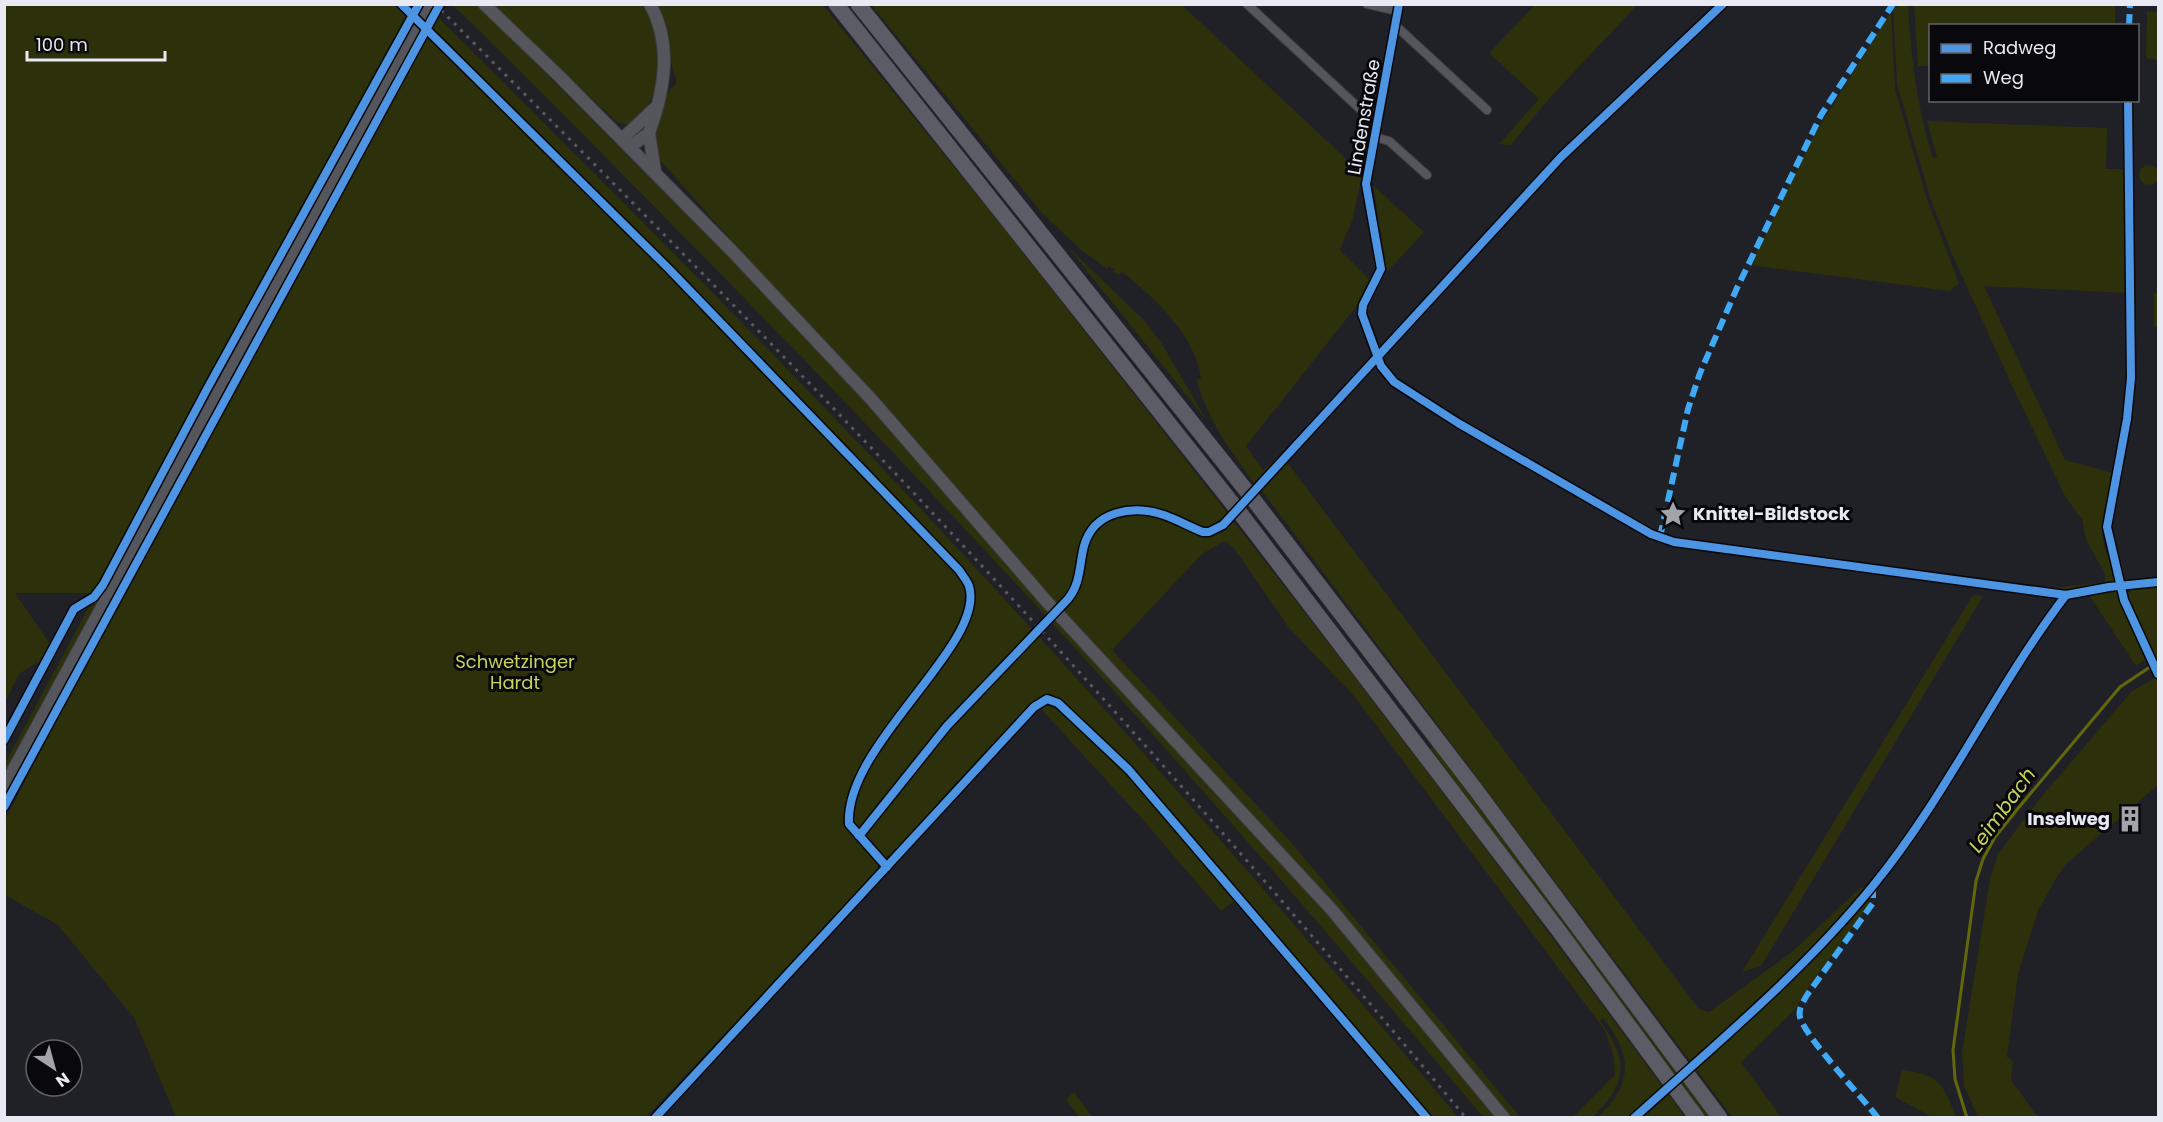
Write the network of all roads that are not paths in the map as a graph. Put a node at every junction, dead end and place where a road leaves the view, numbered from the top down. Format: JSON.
{"nodes":[{"id":1,"x":430,"y":4,"type":"edge"},
{"id":2,"x":484,"y":4,"type":"edge"},
{"id":3,"x":650,"y":4,"type":"edge"},
{"id":4,"x":836,"y":4,"type":"edge"},
{"id":5,"x":858,"y":4,"type":"edge"},
{"id":6,"x":1247,"y":4,"type":"edge"},
{"id":7,"x":1367,"y":4,"type":"edge"},
{"id":8,"x":1399,"y":8,"type":"edge"},
{"id":9,"x":1396,"y":26,"type":"junction"},
{"id":10,"x":656,"y":107,"type":"junction"},
{"id":11,"x":1487,"y":110,"type":"dead end"},
{"id":12,"x":1379,"y":116,"type":"junction"},
{"id":13,"x":649,"y":133,"type":"junction"},
{"id":14,"x":1375,"y":137,"type":"junction"},
{"id":15,"x":626,"y":143,"type":"junction"},
{"id":16,"x":655,"y":172,"type":"junction"},
{"id":17,"x":1427,"y":175,"type":"dead end"},
{"id":18,"x":1381,"y":269,"type":"dead end"},
{"id":19,"x":4,"y":787,"type":"edge"},
{"id":20,"x":1504,"y":1118,"type":"edge"},
{"id":21,"x":1697,"y":1118,"type":"edge"},
{"id":22,"x":1720,"y":1118,"type":"edge"}],
"edges":[{"from":1,"to":19,"type":"main road"},
{"from":2,"to":15,"type":"main road"},
{"from":3,"to":10,"type":"main road"},
{"from":4,"to":21,"type":"highway"},
{"from":5,"to":22,"type":"highway"},
{"from":6,"to":12,"type":"street"},
{"from":7,"to":8,"type":"street"},
{"from":8,"to":9,"type":"street","name":"Lindenstraße"},
{"from":9,"to":11,"type":"street"},
{"from":9,"to":12,"type":"street","name":"Lindenstraße"},
{"from":10,"to":13,"type":"main road"},
{"from":10,"to":15,"type":"main road"},
{"from":12,"to":14,"type":"street","name":"Lindenstraße"},
{"from":13,"to":15,"type":"main road"},
{"from":13,"to":16,"type":"main road"},
{"from":14,"to":17,"type":"street"},
{"from":14,"to":18,"type":"street","name":"Lindenstraße"},
{"from":15,"to":16,"type":"main road"},
{"from":16,"to":20,"type":"main road"}]}
